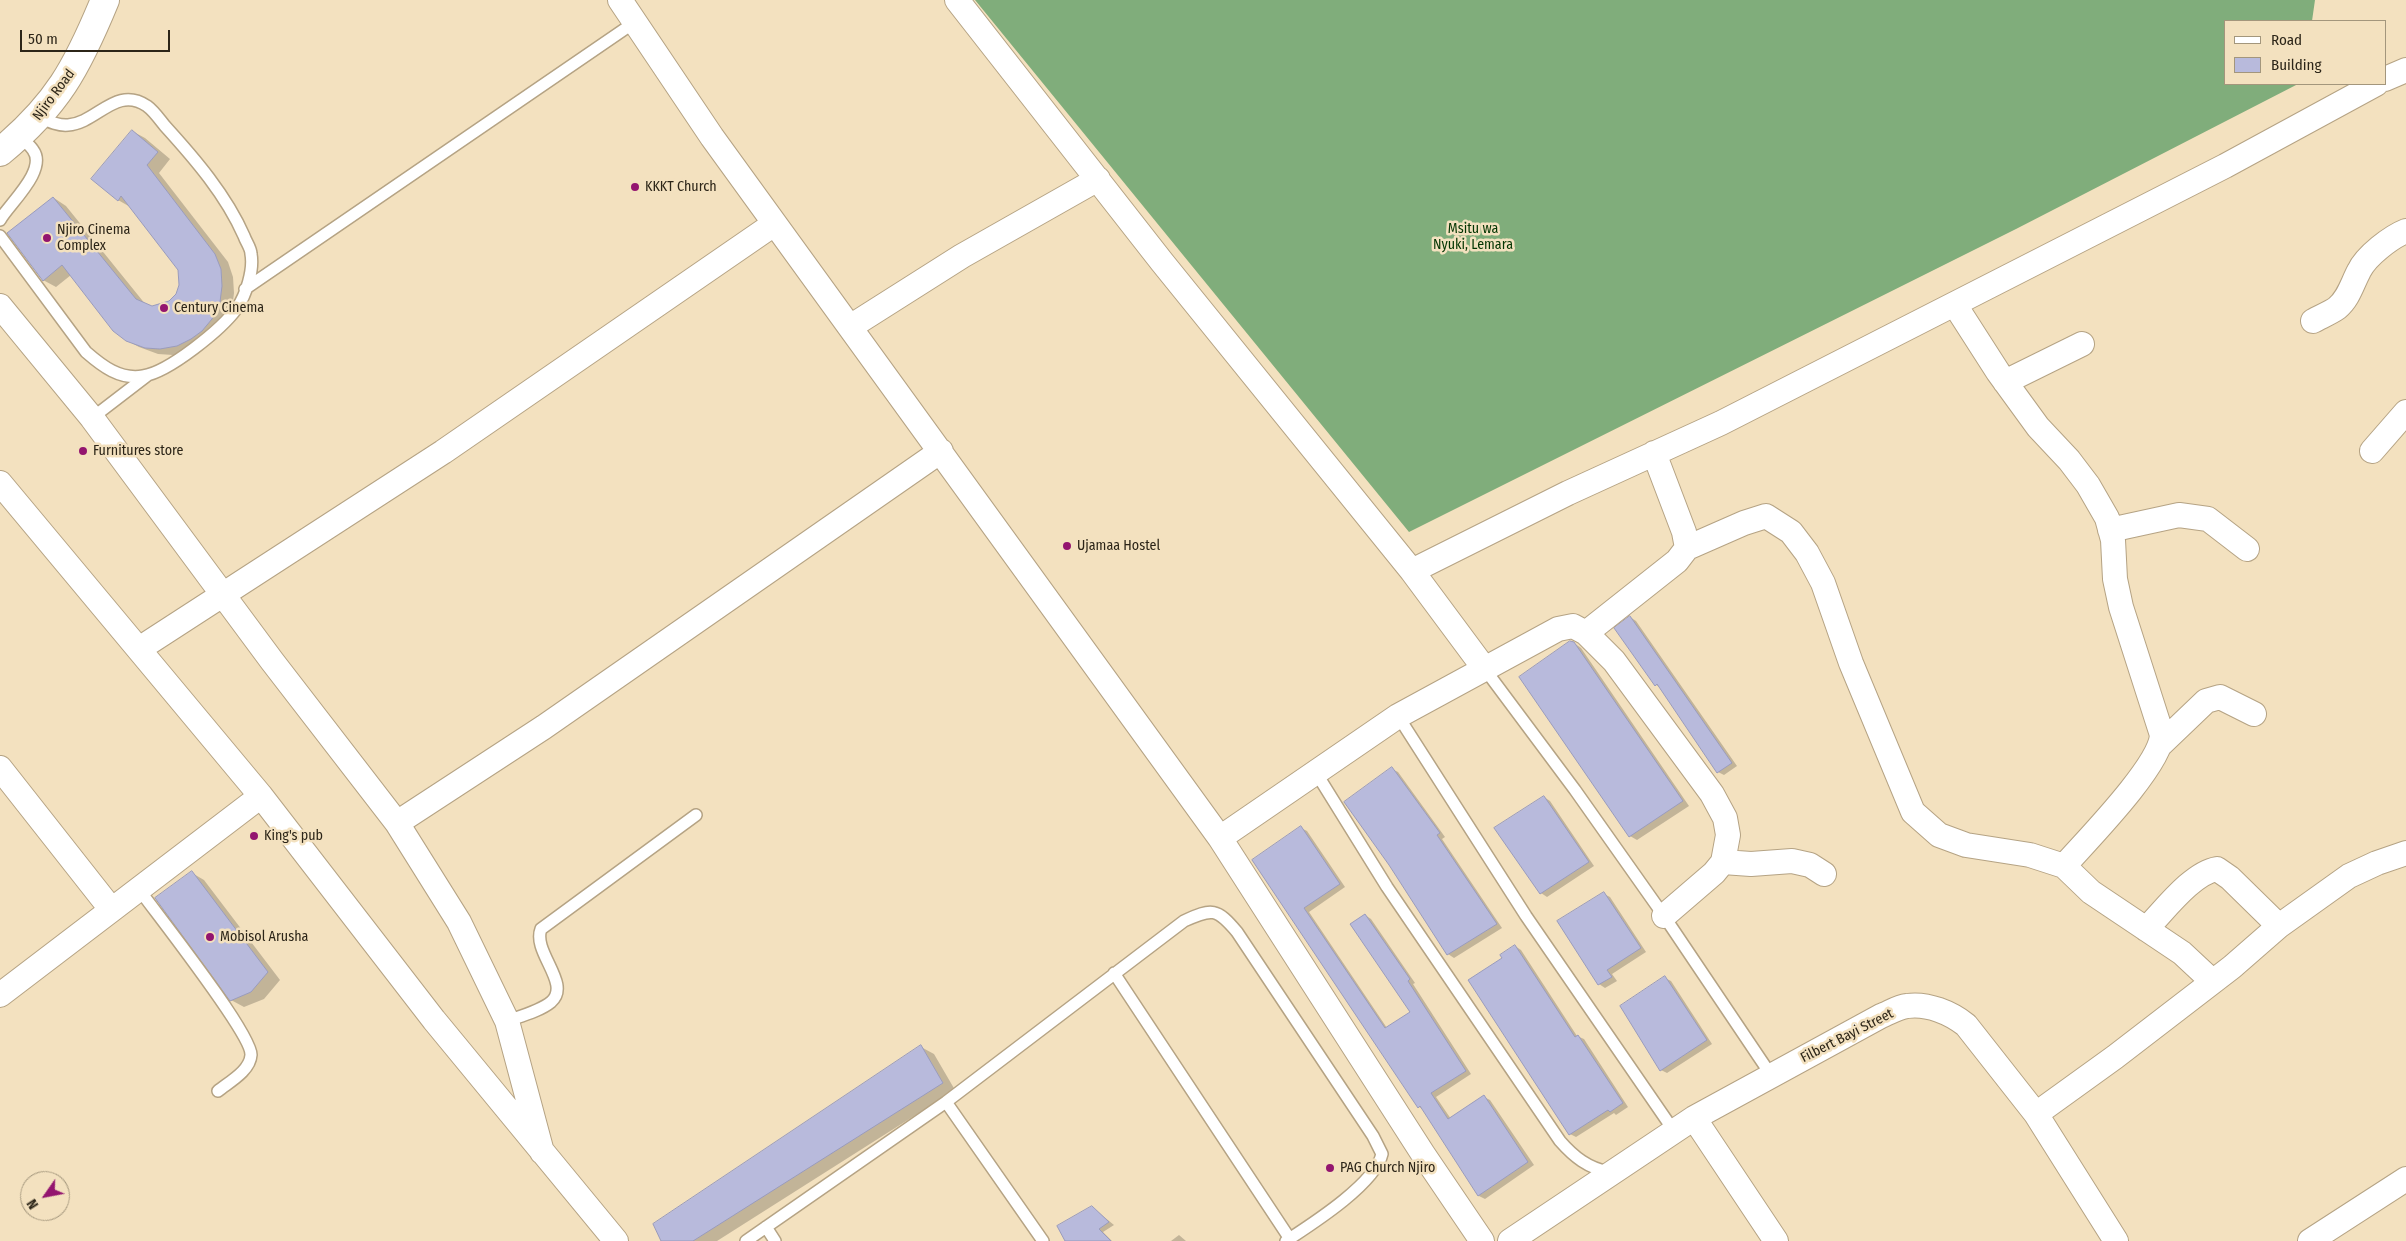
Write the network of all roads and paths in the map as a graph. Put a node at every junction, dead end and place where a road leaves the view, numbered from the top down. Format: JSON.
{"nodes":[{"id":1,"x":105,"y":0,"type":"edge"},
{"id":2,"x":620,"y":0,"type":"edge"},
{"id":3,"x":957,"y":0,"type":"edge"},
{"id":4,"x":635,"y":22,"type":"junction"},
{"id":5,"x":2406,"y":70,"type":"edge"},
{"id":6,"x":2386,"y":79,"type":"edge"},
{"id":7,"x":2374,"y":85,"type":"edge"},
{"id":8,"x":39,"y":118,"type":"junction"},
{"id":9,"x":10,"y":144,"type":"edge"},
{"id":10,"x":1098,"y":179,"type":"junction"},
{"id":11,"x":0,"y":220,"type":"edge"},
{"id":12,"x":774,"y":224,"type":"junction"},
{"id":13,"x":2406,"y":231,"type":"edge"},
{"id":14,"x":0,"y":236,"type":"edge"},
{"id":15,"x":245,"y":289,"type":"junction"},
{"id":16,"x":1955,"y":305,"type":"junction"},
{"id":17,"x":0,"y":306,"type":"edge"},
{"id":18,"x":2313,"y":321,"type":"dead end"},
{"id":19,"x":850,"y":327,"type":"junction"},
{"id":20,"x":2082,"y":344,"type":"dead end"},
{"id":21,"x":149,"y":374,"type":"junction"},
{"id":22,"x":2005,"y":382,"type":"junction"},
{"id":23,"x":2406,"y":412,"type":"edge"},
{"id":24,"x":92,"y":418,"type":"junction"},
{"id":25,"x":941,"y":451,"type":"junction"},
{"id":26,"x":2372,"y":451,"type":"dead end"},
{"id":27,"x":1654,"y":453,"type":"junction"},
{"id":28,"x":0,"y":483,"type":"edge"},
{"id":29,"x":2110,"y":530,"type":"junction"},
{"id":30,"x":1687,"y":548,"type":"junction"},
{"id":31,"x":2247,"y":549,"type":"dead end"},
{"id":32,"x":1412,"y":571,"type":"junction"},
{"id":33,"x":223,"y":595,"type":"junction"},
{"id":34,"x":1586,"y":634,"type":"junction"},
{"id":35,"x":139,"y":649,"type":"junction"},
{"id":36,"x":1484,"y":668,"type":"junction"},
{"id":37,"x":2254,"y":714,"type":"dead end"},
{"id":38,"x":1398,"y":716,"type":"junction"},
{"id":39,"x":2161,"y":744,"type":"junction"},
{"id":40,"x":1315,"y":771,"type":"junction"},
{"id":41,"x":4,"y":782,"type":"edge"},
{"id":42,"x":261,"y":796,"type":"junction"},
{"id":43,"x":696,"y":815,"type":"dead end"},
{"id":44,"x":396,"y":823,"type":"junction"},
{"id":45,"x":1220,"y":838,"type":"junction"},
{"id":46,"x":2406,"y":853,"type":"edge"},
{"id":47,"x":1723,"y":862,"type":"junction"},
{"id":48,"x":2064,"y":866,"type":"junction"},
{"id":49,"x":1824,"y":874,"type":"dead end"},
{"id":50,"x":138,"y":888,"type":"junction"},
{"id":51,"x":111,"y":909,"type":"junction"},
{"id":52,"x":1664,"y":916,"type":"junction"},
{"id":53,"x":2279,"y":926,"type":"junction"},
{"id":54,"x":2146,"y":929,"type":"junction"},
{"id":55,"x":1114,"y":973,"type":"junction"},
{"id":56,"x":2212,"y":981,"type":"junction"},
{"id":57,"x":0,"y":995,"type":"edge"},
{"id":58,"x":507,"y":1021,"type":"junction"},
{"id":59,"x":1772,"y":1075,"type":"junction"},
{"id":60,"x":218,"y":1091,"type":"dead end"},
{"id":61,"x":946,"y":1102,"type":"junction"},
{"id":62,"x":2036,"y":1114,"type":"junction"},
{"id":63,"x":1684,"y":1125,"type":"junction"},
{"id":64,"x":542,"y":1152,"type":"junction"},
{"id":65,"x":1614,"y":1173,"type":"junction"},
{"id":66,"x":2406,"y":1180,"type":"edge"},
{"id":67,"x":766,"y":1227,"type":"junction"},
{"id":68,"x":1288,"y":1240,"type":"edge"},
{"id":69,"x":616,"y":1241,"type":"edge"},
{"id":70,"x":746,"y":1241,"type":"edge"},
{"id":71,"x":776,"y":1241,"type":"edge"},
{"id":72,"x":1043,"y":1241,"type":"edge"},
{"id":73,"x":1482,"y":1241,"type":"edge"},
{"id":74,"x":1510,"y":1241,"type":"edge"},
{"id":75,"x":1776,"y":1241,"type":"edge"},
{"id":76,"x":2116,"y":1241,"type":"edge"},
{"id":77,"x":2310,"y":1241,"type":"edge"}],
"edges":[{"from":1,"to":8,"type":"street","name":"Njiro Road"},
{"from":2,"to":4,"type":"street"},
{"from":3,"to":10,"type":"street"},
{"from":4,"to":12,"type":"street"},
{"from":4,"to":15,"type":"lane"},
{"from":5,"to":6,"type":"street"},
{"from":7,"to":16,"type":"street"},
{"from":8,"to":9,"type":"street","name":"Njiro Road"},
{"from":8,"to":15,"type":"lane"},
{"from":9,"to":11,"type":"lane"},
{"from":10,"to":19,"type":"street"},
{"from":10,"to":32,"type":"street"},
{"from":12,"to":19,"type":"street"},
{"from":12,"to":33,"type":"street"},
{"from":13,"to":18,"type":"street"},
{"from":14,"to":21,"type":"lane"},
{"from":15,"to":21,"type":"lane"},
{"from":16,"to":22,"type":"street"},
{"from":16,"to":27,"type":"street"},
{"from":17,"to":24,"type":"street"},
{"from":19,"to":25,"type":"street"},
{"from":20,"to":22,"type":"street"},
{"from":21,"to":24,"type":"lane"},
{"from":22,"to":29,"type":"street"},
{"from":23,"to":26,"type":"street"},
{"from":24,"to":33,"type":"street"},
{"from":25,"to":44,"type":"street"},
{"from":25,"to":45,"type":"street"},
{"from":27,"to":30,"type":"street"},
{"from":27,"to":32,"type":"street"},
{"from":28,"to":35,"type":"street"},
{"from":29,"to":31,"type":"street"},
{"from":29,"to":39,"type":"street"},
{"from":30,"to":34,"type":"street"},
{"from":30,"to":48,"type":"street"},
{"from":32,"to":36,"type":"street"},
{"from":33,"to":35,"type":"street"},
{"from":33,"to":44,"type":"street"},
{"from":34,"to":36,"type":"street"},
{"from":34,"to":47,"type":"street"},
{"from":35,"to":42,"type":"street"},
{"from":36,"to":38,"type":"street"},
{"from":36,"to":52,"type":"lane"},
{"from":37,"to":39,"type":"street"},
{"from":38,"to":40,"type":"street"},
{"from":38,"to":63,"type":"lane"},
{"from":39,"to":48,"type":"street"},
{"from":40,"to":45,"type":"street"},
{"from":40,"to":65,"type":"lane"},
{"from":41,"to":51,"type":"street"},
{"from":42,"to":50,"type":"street"},
{"from":42,"to":64,"type":"street"},
{"from":43,"to":58,"type":"lane"},
{"from":44,"to":58,"type":"street"},
{"from":45,"to":73,"type":"street"},
{"from":46,"to":53,"type":"street"},
{"from":47,"to":49,"type":"street"},
{"from":47,"to":52,"type":"street"},
{"from":48,"to":54,"type":"street"},
{"from":50,"to":51,"type":"street"},
{"from":50,"to":60,"type":"lane"},
{"from":51,"to":57,"type":"street"},
{"from":52,"to":59,"type":"lane"},
{"from":53,"to":54,"type":"street"},
{"from":53,"to":56,"type":"street"},
{"from":54,"to":56,"type":"street"},
{"from":55,"to":61,"type":"lane"},
{"from":55,"to":68,"type":"lane"},
{"from":55,"to":68,"type":"lane"},
{"from":56,"to":62,"type":"street"},
{"from":58,"to":64,"type":"street"},
{"from":59,"to":62,"type":"street","name":"Filbert Bayi Street"},
{"from":59,"to":63,"type":"street","name":"Filbert Bayi Street"},
{"from":61,"to":67,"type":"lane"},
{"from":61,"to":72,"type":"lane"},
{"from":62,"to":76,"type":"street","name":"Filbert Bayi Street"},
{"from":63,"to":65,"type":"street","name":"Filbert Bayi Street"},
{"from":63,"to":75,"type":"street"},
{"from":64,"to":69,"type":"street"},
{"from":65,"to":74,"type":"street","name":"Filbert Bayi Street"},
{"from":66,"to":77,"type":"street"},
{"from":67,"to":70,"type":"lane"},
{"from":67,"to":71,"type":"lane"}]}
